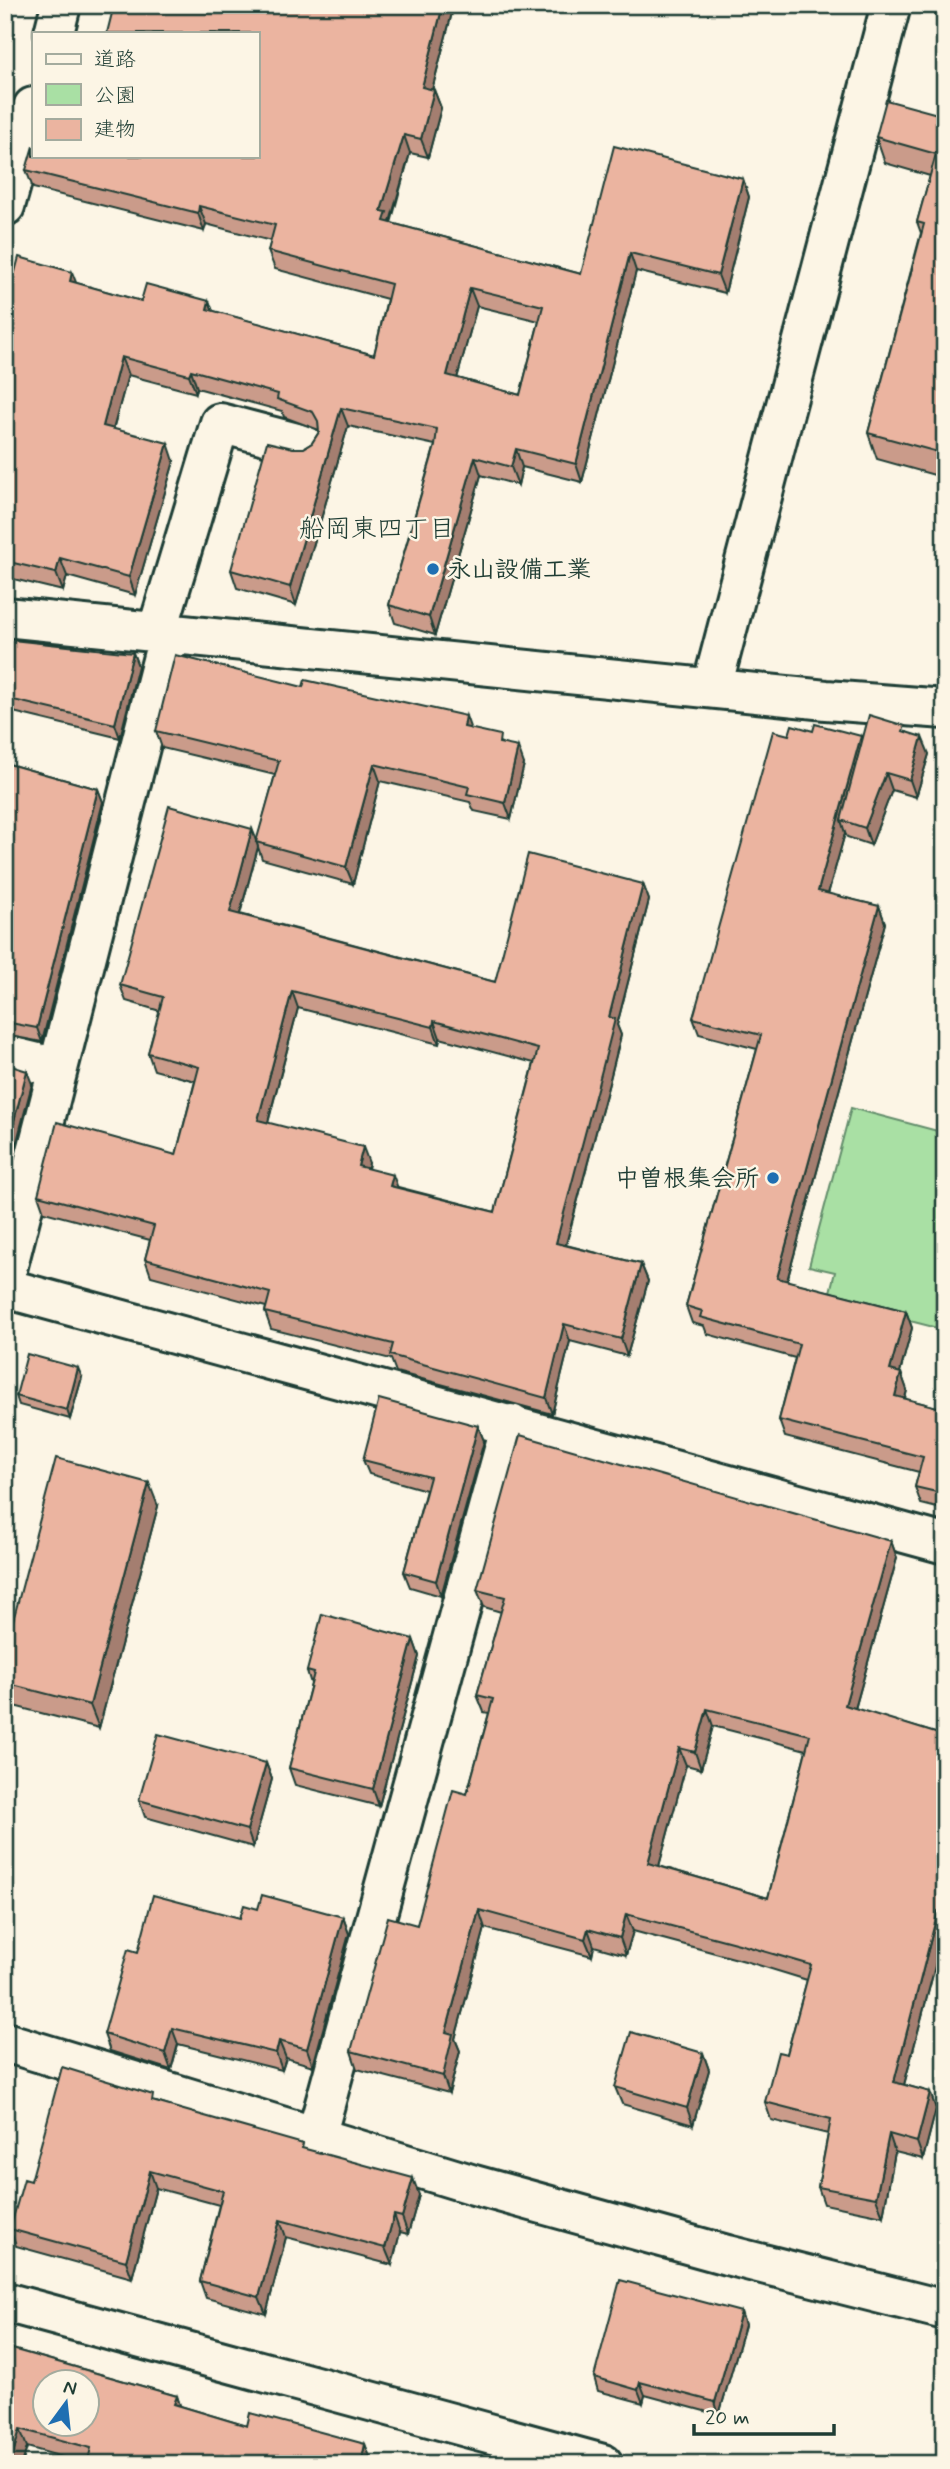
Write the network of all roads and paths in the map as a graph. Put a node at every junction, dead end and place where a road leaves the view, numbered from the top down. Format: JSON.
{"nodes":[{"id":1,"x":61,"y":5,"type":"edge"},
{"id":2,"x":891,"y":5,"type":"edge"},
{"id":3,"x":54,"y":32,"type":"edge"},
{"id":4,"x":32,"y":111,"type":"edge"},
{"id":5,"x":5,"y":206,"type":"edge"},
{"id":6,"x":304,"y":445,"type":"edge"},
{"id":7,"x":5,"y":617,"type":"edge"},
{"id":8,"x":163,"y":632,"type":"junction"},
{"id":9,"x":712,"y":687,"type":"junction"},
{"id":10,"x":945,"y":709,"type":"edge"},
{"id":11,"x":5,"y":1055,"type":"edge"},
{"id":12,"x":58,"y":1068,"type":"junction"},
{"id":13,"x":5,"y":1277,"type":"edge"},
{"id":14,"x":5,"y":1288,"type":"edge"},
{"id":15,"x":511,"y":1424,"type":"junction"},
{"id":16,"x":945,"y":1544,"type":"edge"},
{"id":17,"x":5,"y":2042,"type":"edge"},
{"id":18,"x":316,"y":2137,"type":"junction"},
{"id":19,"x":5,"y":2302,"type":"edge"},
{"id":20,"x":945,"y":2310,"type":"edge"},
{"id":21,"x":531,"y":2454,"type":"edge"},
{"id":22,"x":603,"y":2464,"type":"edge"}],
"edges":[{"from":1,"to":3,"type":"street"},
{"from":2,"to":9,"type":"street"},
{"from":4,"to":5,"type":"street"},
{"from":6,"to":8,"type":"street"},
{"from":7,"to":8,"type":"street"},
{"from":8,"to":9,"type":"street"},
{"from":8,"to":12,"type":"street"},
{"from":9,"to":10,"type":"street"},
{"from":11,"to":12,"type":"street"},
{"from":12,"to":13,"type":"street"},
{"from":14,"to":15,"type":"street"},
{"from":15,"to":16,"type":"street"},
{"from":15,"to":18,"type":"street"},
{"from":17,"to":18,"type":"street"},
{"from":18,"to":20,"type":"street"},
{"from":19,"to":21,"type":"street"},
{"from":21,"to":22,"type":"street"}]}
